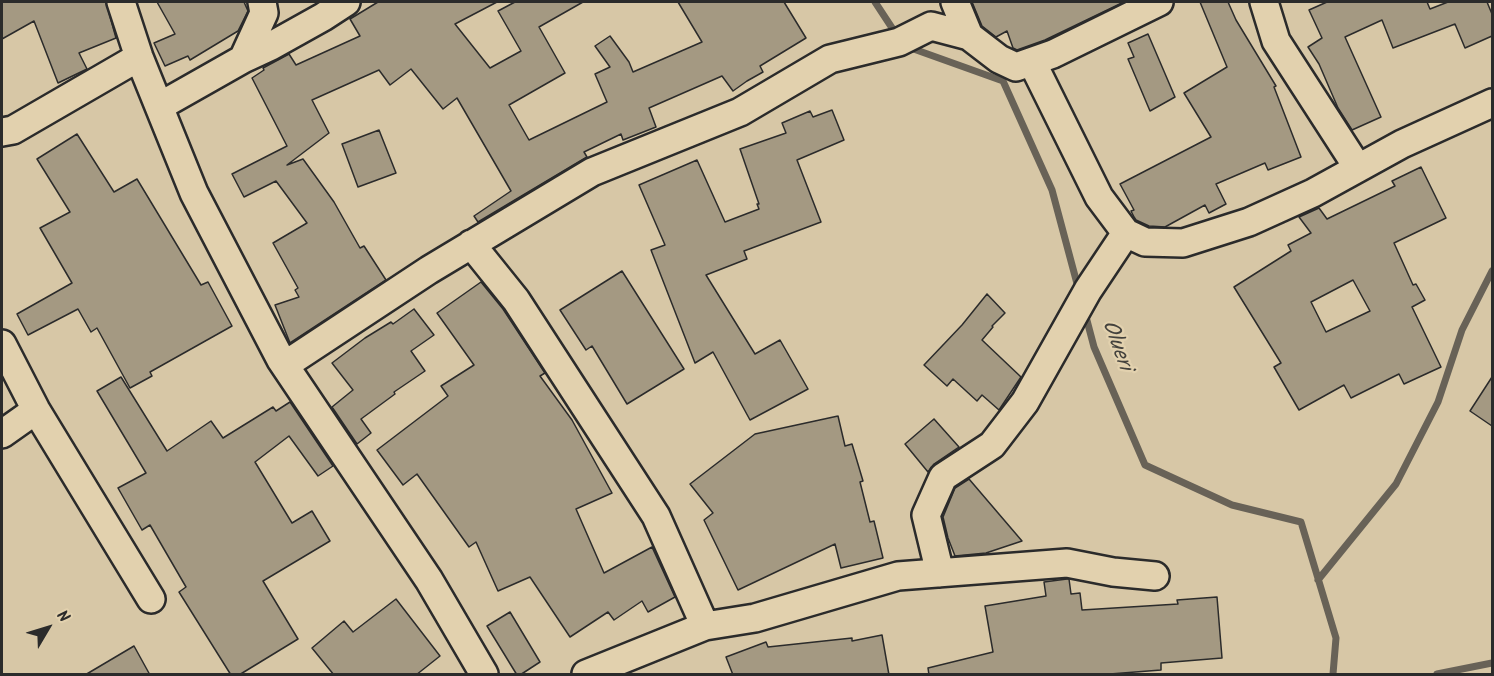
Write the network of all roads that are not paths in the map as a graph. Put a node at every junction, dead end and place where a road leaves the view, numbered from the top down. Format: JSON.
{"nodes":[{"id":1,"x":121,"y":2,"type":"edge"},
{"id":2,"x":262,"y":2,"type":"edge"},
{"id":3,"x":346,"y":2,"type":"edge"},
{"id":4,"x":955,"y":2,"type":"edge"},
{"id":5,"x":1159,"y":2,"type":"edge"},
{"id":6,"x":1264,"y":2,"type":"edge"},
{"id":7,"x":969,"y":36,"type":"junction"},
{"id":8,"x":139,"y":57,"type":"junction"},
{"id":9,"x":243,"y":59,"type":"junction"},
{"id":10,"x":1032,"y":62,"type":"junction"},
{"id":11,"x":1492,"y":103,"type":"edge"},
{"id":12,"x":160,"y":106,"type":"junction"},
{"id":13,"x":2,"y":132,"type":"edge"},
{"id":14,"x":1358,"y":168,"type":"junction"},
{"id":15,"x":1126,"y":233,"type":"junction"},
{"id":16,"x":471,"y":244,"type":"junction"},
{"id":17,"x":2,"y":344,"type":"edge"},
{"id":18,"x":285,"y":365,"type":"junction"},
{"id":19,"x":36,"y":410,"type":"junction"},
{"id":20,"x":2,"y":434,"type":"edge"},
{"id":21,"x":940,"y":573,"type":"junction"},
{"id":22,"x":1155,"y":576,"type":"dead end"},
{"id":23,"x":151,"y":599,"type":"dead end"},
{"id":24,"x":705,"y":627,"type":"junction"},
{"id":25,"x":473,"y":670,"type":"edge"},
{"id":26,"x":585,"y":675,"type":"edge"}],
"edges":[{"from":1,"to":8,"type":"street"},
{"from":2,"to":9,"type":"street"},
{"from":3,"to":9,"type":"street"},
{"from":4,"to":7,"type":"street"},
{"from":5,"to":10,"type":"street"},
{"from":6,"to":14,"type":"street"},
{"from":7,"to":10,"type":"street"},
{"from":7,"to":16,"type":"street"},
{"from":8,"to":12,"type":"street"},
{"from":8,"to":13,"type":"street"},
{"from":9,"to":12,"type":"street"},
{"from":10,"to":15,"type":"street"},
{"from":11,"to":14,"type":"street"},
{"from":12,"to":18,"type":"street"},
{"from":14,"to":15,"type":"street"},
{"from":15,"to":21,"type":"street"},
{"from":16,"to":18,"type":"street"},
{"from":16,"to":24,"type":"street"},
{"from":17,"to":19,"type":"street"},
{"from":18,"to":25,"type":"street"},
{"from":19,"to":20,"type":"street"},
{"from":19,"to":23,"type":"street"},
{"from":21,"to":22,"type":"street"},
{"from":21,"to":24,"type":"street"},
{"from":24,"to":26,"type":"street"}]}
